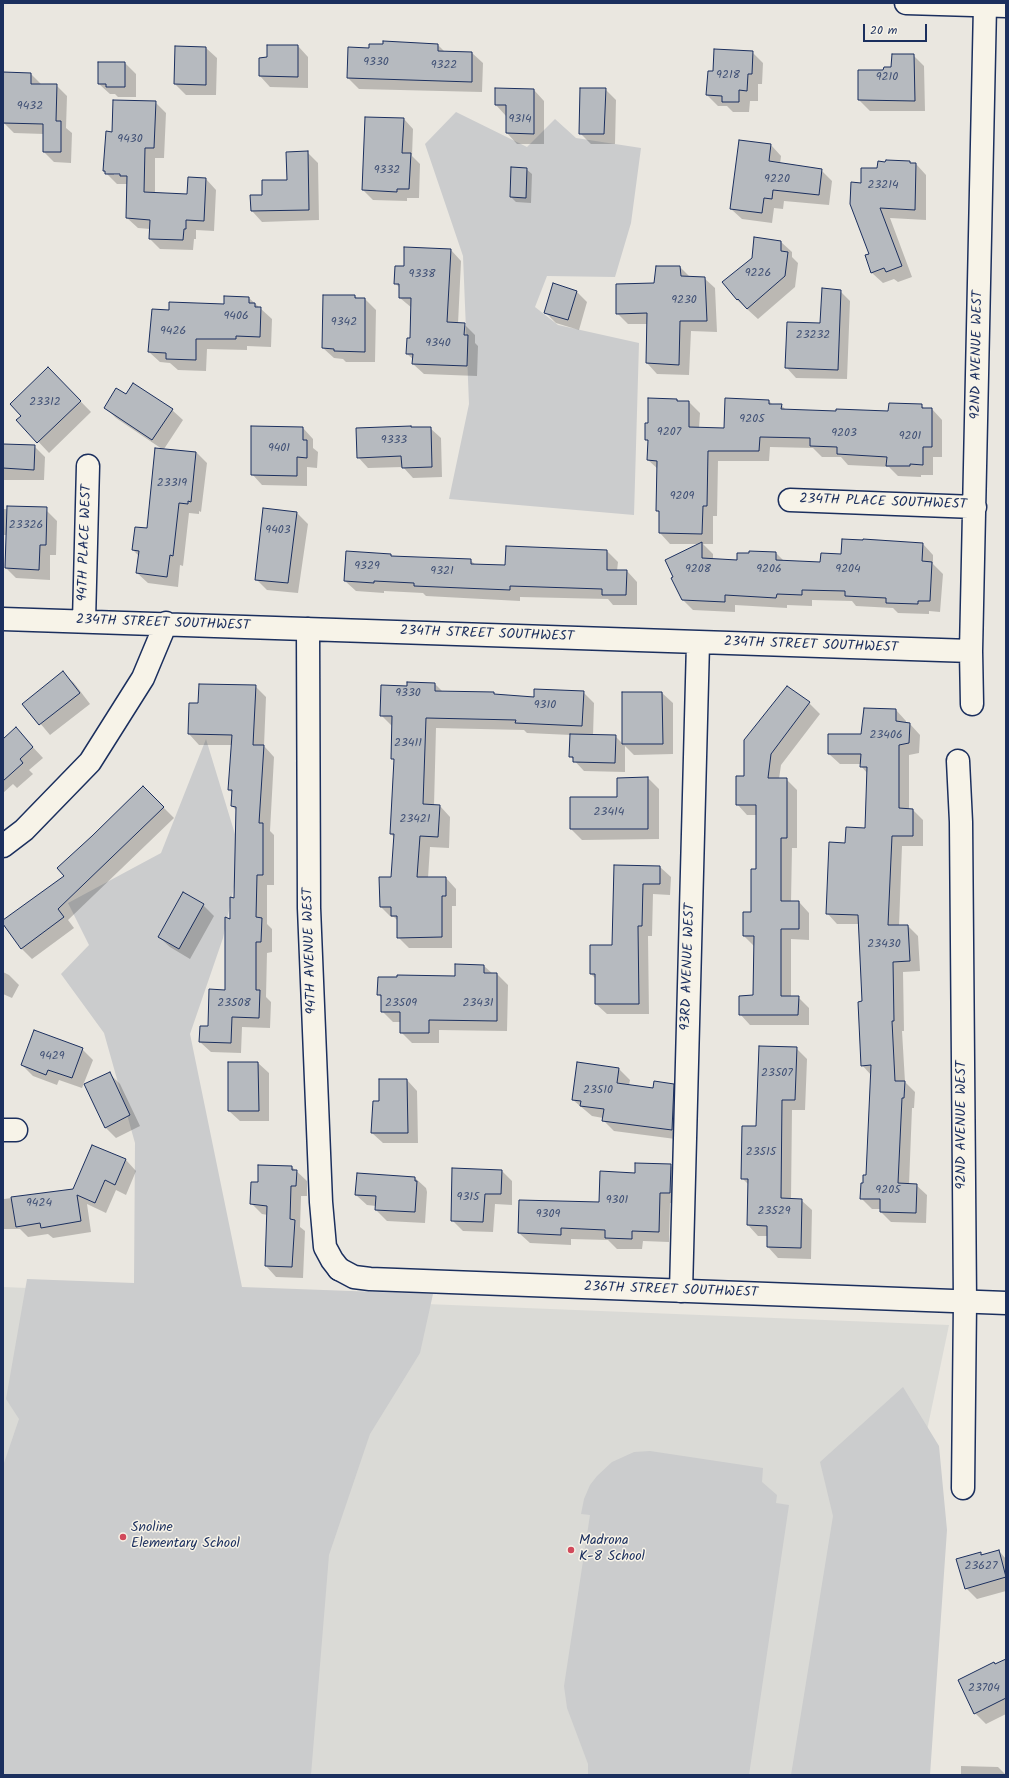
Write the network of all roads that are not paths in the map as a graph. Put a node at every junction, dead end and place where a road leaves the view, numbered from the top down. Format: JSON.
{"nodes":[{"id":1,"x":906,"y":3,"type":"edge"},
{"id":2,"x":996,"y":6,"type":"edge"},
{"id":3,"x":88,"y":466,"type":"dead end"},
{"id":4,"x":790,"y":500,"type":"dead end"},
{"id":5,"x":975,"y":507,"type":"junction"},
{"id":6,"x":3,"y":619,"type":"edge"},
{"id":7,"x":84,"y":621,"type":"junction"},
{"id":8,"x":166,"y":623,"type":"junction"},
{"id":9,"x":308,"y":629,"type":"junction"},
{"id":10,"x":698,"y":642,"type":"junction"},
{"id":11,"x":971,"y":651,"type":"junction"},
{"id":12,"x":972,"y":704,"type":"dead end"},
{"id":13,"x":958,"y":761,"type":"dead end"},
{"id":14,"x":3,"y":846,"type":"edge"},
{"id":15,"x":339,"y":1269,"type":"joint"},
{"id":16,"x":680,"y":1291,"type":"junction"},
{"id":17,"x":965,"y":1302,"type":"junction"},
{"id":18,"x":1006,"y":1303,"type":"edge"},
{"id":19,"x":963,"y":1488,"type":"dead end"}],
"edges":[{"from":1,"to":2,"type":"street"},
{"from":2,"to":5,"type":"street","name":"92ND AVENUE WEST"},
{"from":3,"to":7,"type":"street","name":"94TH PLACE WEST"},
{"from":4,"to":5,"type":"street","name":"234TH PLACE SOUTHWEST"},
{"from":5,"to":11,"type":"street","name":"92ND AVENUE WEST"},
{"from":6,"to":7,"type":"street","name":"234TH STREET SOUTHWEST"},
{"from":7,"to":8,"type":"street","name":"234TH STREET SOUTHWEST"},
{"from":8,"to":9,"type":"street","name":"234TH STREET SOUTHWEST"},
{"from":8,"to":14,"type":"street"},
{"from":9,"to":10,"type":"street","name":"234TH STREET SOUTHWEST"},
{"from":9,"to":15,"type":"street","name":"94TH AVENUE WEST"},
{"from":10,"to":11,"type":"street","name":"234TH STREET SOUTHWEST"},
{"from":10,"to":16,"type":"street","name":"93RD AVENUE WEST"},
{"from":11,"to":12,"type":"street","name":"92ND AVENUE WEST"},
{"from":13,"to":17,"type":"street","name":"92ND AVENUE WEST"},
{"from":15,"to":16,"type":"street","name":"236TH STREET SOUTHWEST"},
{"from":16,"to":17,"type":"street","name":"236TH STREET SOUTHWEST"},
{"from":17,"to":18,"type":"street","name":"236TH STREET SOUTHWEST"},
{"from":17,"to":19,"type":"street","name":"92ND AVENUE WEST"}]}
